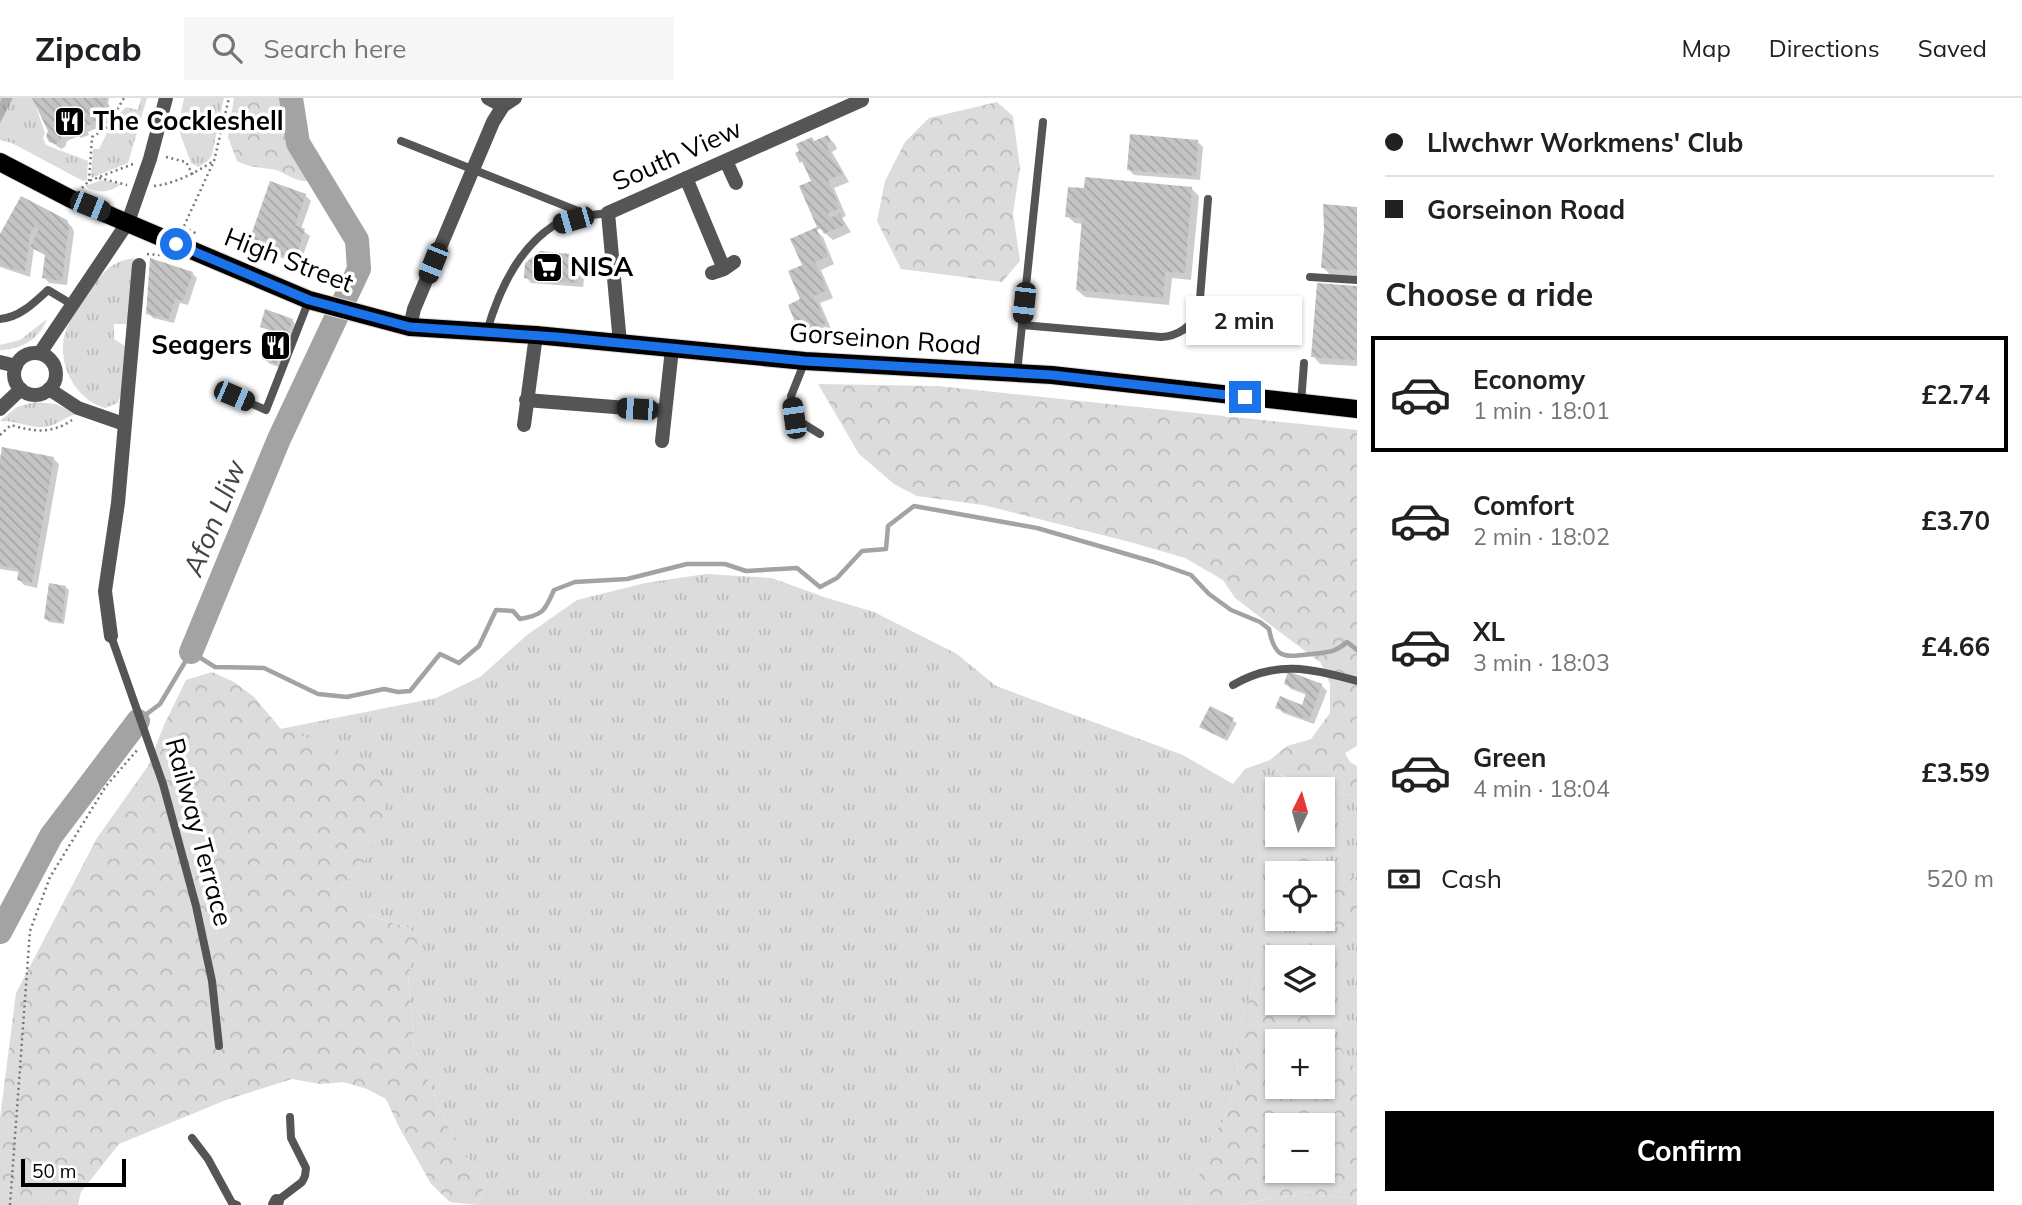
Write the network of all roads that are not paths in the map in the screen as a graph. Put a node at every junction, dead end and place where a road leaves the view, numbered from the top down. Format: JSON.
{"nodes":[{"id":1,"x":166,"y":98,"type":"edge"},
{"id":2,"x":488,"y":98,"type":"edge"},
{"id":3,"x":862,"y":100,"type":"dead end"},
{"id":4,"x":509,"y":102,"type":"edge"},
{"id":5,"x":1043,"y":121,"type":"dead end"},
{"id":6,"x":401,"y":141,"type":"dead end"},
{"id":7,"x":726,"y":161,"type":"junction"},
{"id":8,"x":0,"y":162,"type":"edge"},
{"id":9,"x":471,"y":170,"type":"junction"},
{"id":10,"x":686,"y":178,"type":"junction"},
{"id":11,"x":736,"y":183,"type":"dead end"},
{"id":12,"x":1208,"y":199,"type":"dead end"},
{"id":13,"x":608,"y":212,"type":"junction"},
{"id":14,"x":592,"y":215,"type":"junction"},
{"id":15,"x":128,"y":222,"type":"junction"},
{"id":16,"x":139,"y":265,"type":"road end"},
{"id":17,"x":723,"y":268,"type":"dead end"},
{"id":18,"x":1310,"y":277,"type":"dead end"},
{"id":19,"x":1357,"y":280,"type":"edge"},
{"id":20,"x":314,"y":302,"type":"junction"},
{"id":21,"x":73,"y":304,"type":"junction"},
{"id":22,"x":0,"y":319,"type":"edge"},
{"id":23,"x":1022,"y":326,"type":"junction"},
{"id":24,"x":410,"y":327,"type":"junction"},
{"id":25,"x":487,"y":331,"type":"junction"},
{"id":26,"x":536,"y":335,"type":"junction"},
{"id":27,"x":620,"y":343,"type":"junction"},
{"id":28,"x":672,"y":349,"type":"junction"},
{"id":29,"x":40,"y":353,"type":"junction"},
{"id":30,"x":805,"y":361,"type":"junction"},
{"id":31,"x":0,"y":362,"type":"edge"},
{"id":32,"x":1304,"y":363,"type":"dead end"},
{"id":33,"x":16,"y":366,"type":"junction"},
{"id":34,"x":1017,"y":373,"type":"junction"},
{"id":35,"x":22,"y":389,"type":"junction"},
{"id":36,"x":49,"y":389,"type":"junction"},
{"id":37,"x":234,"y":396,"type":"dead end"},
{"id":38,"x":526,"y":400,"type":"junction"},
{"id":39,"x":1301,"y":403,"type":"junction"},
{"id":40,"x":0,"y":409,"type":"edge"},
{"id":41,"x":1357,"y":409,"type":"edge"},
{"id":42,"x":665,"y":411,"type":"junction"},
{"id":43,"x":124,"y":424,"type":"junction"},
{"id":44,"x":524,"y":425,"type":"dead end"},
{"id":45,"x":820,"y":434,"type":"dead end"},
{"id":46,"x":662,"y":441,"type":"dead end"},
{"id":47,"x":111,"y":636,"type":"joint"},
{"id":48,"x":1357,"y":681,"type":"edge"},
{"id":49,"x":1233,"y":685,"type":"dead end"},
{"id":50,"x":219,"y":1046,"type":"dead end"},
{"id":51,"x":290,"y":1117,"type":"dead end"},
{"id":52,"x":192,"y":1138,"type":"dead end"},
{"id":53,"x":276,"y":1203,"type":"edge"},
{"id":54,"x":237,"y":1205,"type":"edge"}],
"edges":[{"from":1,"to":15,"type":"street"},
{"from":2,"to":4,"type":"street"},
{"from":3,"to":7,"type":"street","name":"South View"},
{"from":4,"to":9,"type":"street"},
{"from":5,"to":23,"type":"lane"},
{"from":6,"to":9,"type":"lane"},
{"from":7,"to":10,"type":"street","name":"South View"},
{"from":7,"to":11,"type":"street"},
{"from":8,"to":15,"type":"main road","name":"High Street"},
{"from":9,"to":14,"type":"lane"},
{"from":9,"to":24,"type":"street"},
{"from":10,"to":13,"type":"street","name":"South View"},
{"from":10,"to":17,"type":"street"},
{"from":12,"to":23,"type":"lane"},
{"from":13,"to":14,"type":"lane"},
{"from":13,"to":27,"type":"street","name":"South View"},
{"from":14,"to":25,"type":"lane"},
{"from":15,"to":20,"type":"main road","name":"High Street"},
{"from":15,"to":21,"type":"street"},
{"from":16,"to":43,"type":"street"},
{"from":18,"to":19,"type":"lane"},
{"from":20,"to":24,"type":"main road","name":"High Street"},
{"from":20,"to":37,"type":"lane"},
{"from":21,"to":22,"type":"lane"},
{"from":21,"to":29,"type":"street"},
{"from":23,"to":34,"type":"lane"},
{"from":24,"to":25,"type":"main road","name":"Gorseinon Road"},
{"from":25,"to":26,"type":"main road","name":"Gorseinon Road"},
{"from":26,"to":27,"type":"main road","name":"Gorseinon Road"},
{"from":26,"to":38,"type":"street"},
{"from":27,"to":28,"type":"main road","name":"Gorseinon Road"},
{"from":28,"to":30,"type":"main road","name":"Gorseinon Road"},
{"from":28,"to":42,"type":"street"},
{"from":29,"to":33,"type":"street"},
{"from":29,"to":36,"type":"street"},
{"from":30,"to":34,"type":"main road","name":"Gorseinon Road"},
{"from":30,"to":45,"type":"lane"},
{"from":31,"to":33,"type":"street"},
{"from":32,"to":39,"type":"lane"},
{"from":33,"to":35,"type":"street"},
{"from":34,"to":39,"type":"main road","name":"Gorseinon Road"},
{"from":35,"to":36,"type":"street"},
{"from":35,"to":40,"type":"street"},
{"from":36,"to":43,"type":"street"},
{"from":38,"to":42,"type":"street"},
{"from":38,"to":44,"type":"street"},
{"from":39,"to":41,"type":"main road","name":"Gorseinon Road"},
{"from":42,"to":46,"type":"street"},
{"from":43,"to":47,"type":"street"},
{"from":47,"to":50,"type":"lane","name":"Railway Terrace"},
{"from":48,"to":49,"type":"lane"},
{"from":51,"to":53,"type":"lane"},
{"from":52,"to":54,"type":"lane"}]}
